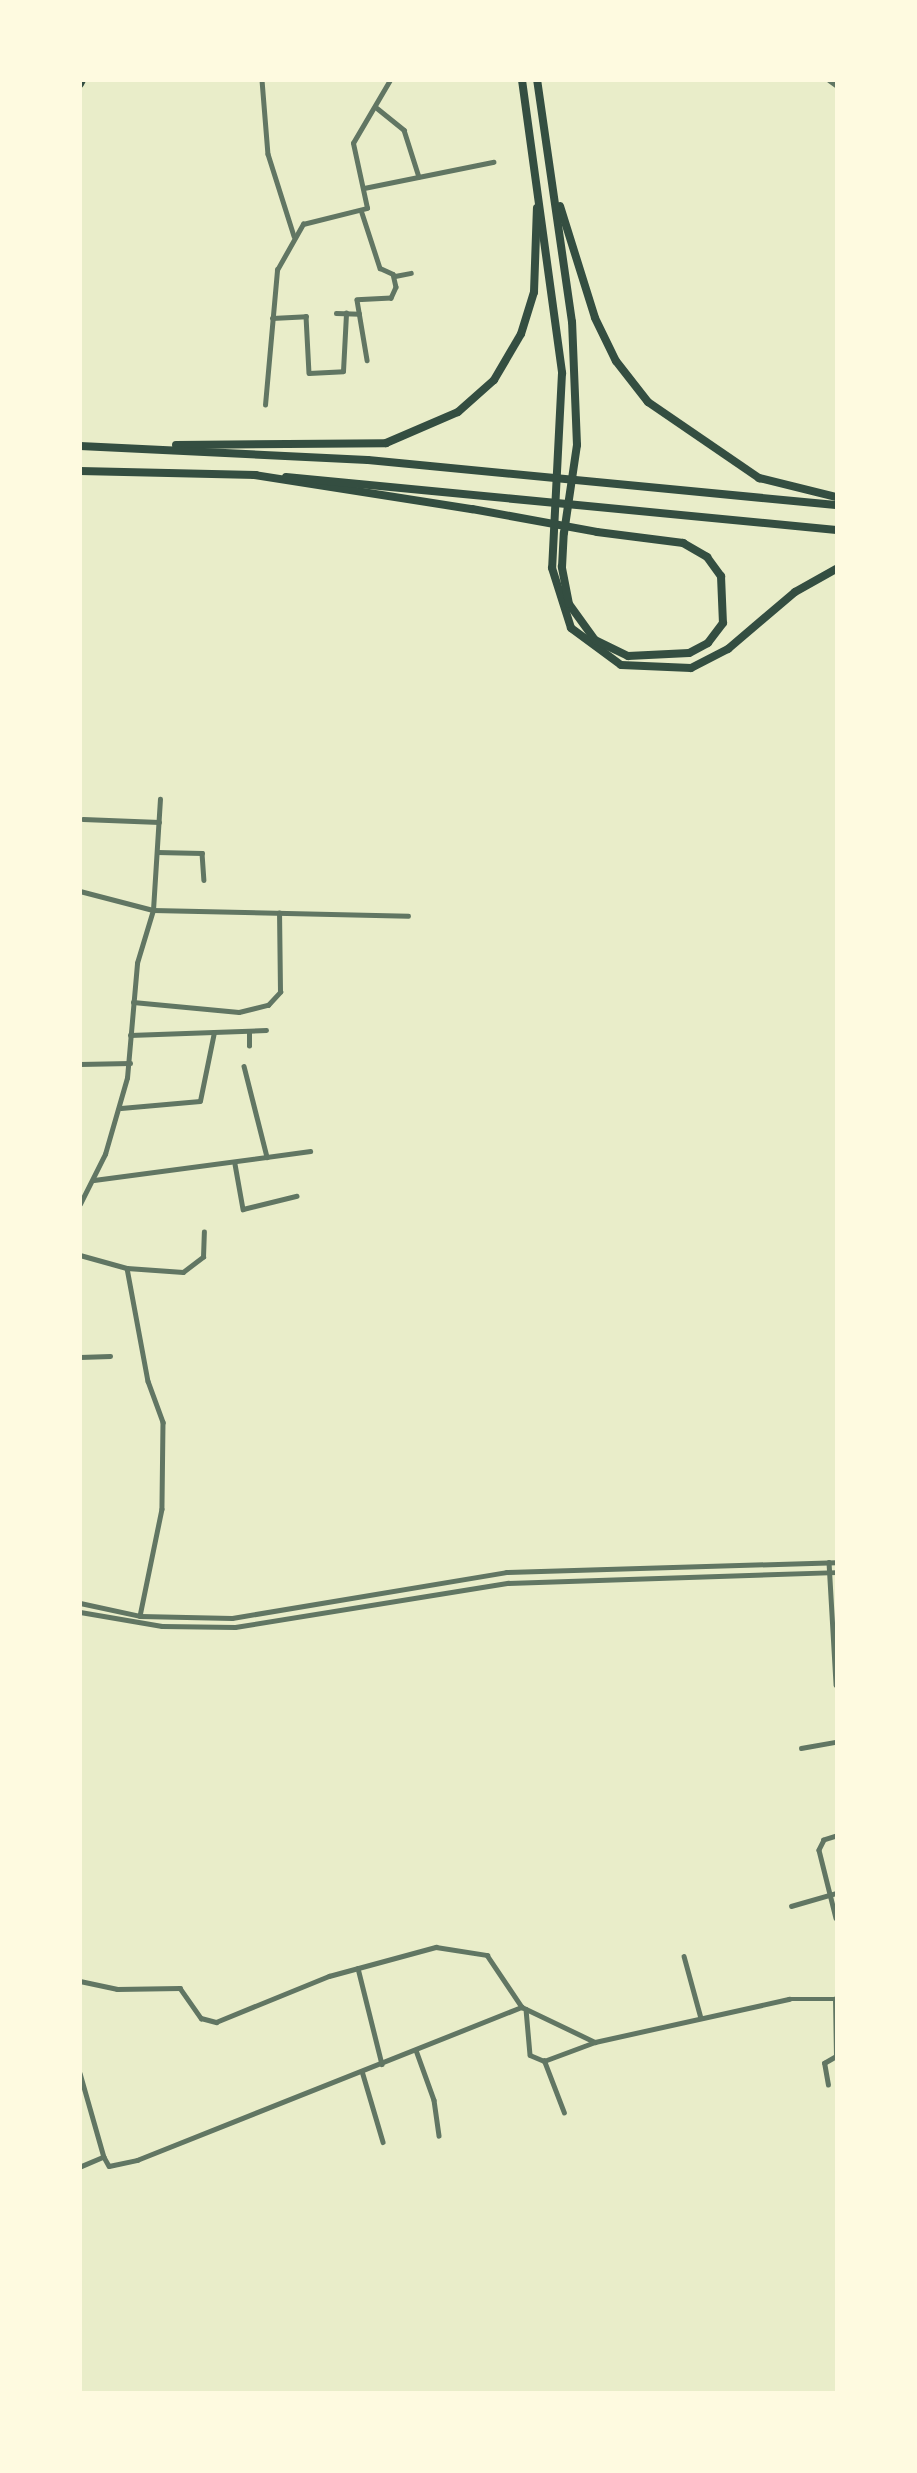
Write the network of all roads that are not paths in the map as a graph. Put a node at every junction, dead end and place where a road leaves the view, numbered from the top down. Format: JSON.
{"nodes":[{"id":1,"x":262,"y":80,"type":"edge"},
{"id":2,"x":390,"y":80,"type":"edge"},
{"id":3,"x":522,"y":80,"type":"edge"},
{"id":4,"x":537,"y":80,"type":"edge"},
{"id":5,"x":829,"y":80,"type":"edge"},
{"id":6,"x":836,"y":85,"type":"edge"},
{"id":7,"x":377,"y":108,"type":"junction"},
{"id":8,"x":493,"y":162,"type":"dead end"},
{"id":9,"x":553,"y":176,"type":"junction"},
{"id":10,"x":419,"y":177,"type":"junction"},
{"id":11,"x":536,"y":184,"type":"junction"},
{"id":12,"x":364,"y":188,"type":"junction"},
{"id":13,"x":362,"y":213,"type":"junction"},
{"id":14,"x":294,"y":236,"type":"junction"},
{"id":15,"x":411,"y":273,"type":"dead end"},
{"id":16,"x":395,"y":276,"type":"junction"},
{"id":17,"x":336,"y":313,"type":"dead end"},
{"id":18,"x":346,"y":313,"type":"junction"},
{"id":19,"x":359,"y":314,"type":"junction"},
{"id":20,"x":272,"y":318,"type":"junction"},
{"id":21,"x":367,"y":360,"type":"dead end"},
{"id":22,"x":265,"y":405,"type":"dead end"},
{"id":23,"x":80,"y":446,"type":"edge"},
{"id":24,"x":158,"y":447,"type":"junction"},
{"id":25,"x":80,"y":471,"type":"edge"},
{"id":26,"x":254,"y":475,"type":"junction"},
{"id":27,"x":836,"y":497,"type":"edge"},
{"id":28,"x":836,"y":505,"type":"edge"},
{"id":29,"x":836,"y":530,"type":"edge"},
{"id":30,"x":836,"y":569,"type":"edge"},
{"id":31,"x":160,"y":799,"type":"dead end"},
{"id":32,"x":83,"y":819,"type":"dead end"},
{"id":33,"x":159,"y":822,"type":"junction"},
{"id":34,"x":157,"y":852,"type":"junction"},
{"id":35,"x":204,"y":880,"type":"dead end"},
{"id":36,"x":80,"y":891,"type":"edge"},
{"id":37,"x":153,"y":910,"type":"junction"},
{"id":38,"x":279,"y":913,"type":"junction"},
{"id":39,"x":408,"y":916,"type":"dead end"},
{"id":40,"x":132,"y":1002,"type":"junction"},
{"id":41,"x":266,"y":1030,"type":"dead end"},
{"id":42,"x":214,"y":1032,"type":"junction"},
{"id":43,"x":249,"y":1032,"type":"junction"},
{"id":44,"x":130,"y":1035,"type":"junction"},
{"id":45,"x":249,"y":1046,"type":"dead end"},
{"id":46,"x":130,"y":1063,"type":"junction"},
{"id":47,"x":80,"y":1064,"type":"edge"},
{"id":48,"x":244,"y":1066,"type":"dead end"},
{"id":49,"x":121,"y":1108,"type":"junction"},
{"id":50,"x":310,"y":1151,"type":"dead end"},
{"id":51,"x":267,"y":1157,"type":"junction"},
{"id":52,"x":234,"y":1164,"type":"junction"},
{"id":53,"x":94,"y":1180,"type":"junction"},
{"id":54,"x":82,"y":1194,"type":"edge"},
{"id":55,"x":296,"y":1196,"type":"dead end"},
{"id":56,"x":80,"y":1204,"type":"edge"},
{"id":57,"x":204,"y":1232,"type":"dead end"},
{"id":58,"x":80,"y":1255,"type":"edge"},
{"id":59,"x":127,"y":1268,"type":"junction"},
{"id":60,"x":110,"y":1356,"type":"dead end"},
{"id":61,"x":80,"y":1357,"type":"edge"},
{"id":62,"x":829,"y":1562,"type":"junction"},
{"id":63,"x":836,"y":1562,"type":"edge"},
{"id":64,"x":833,"y":1572,"type":"edge"},
{"id":65,"x":80,"y":1603,"type":"edge"},
{"id":66,"x":80,"y":1612,"type":"edge"},
{"id":67,"x":140,"y":1616,"type":"junction"},
{"id":68,"x":836,"y":1685,"type":"edge"},
{"id":69,"x":836,"y":1742,"type":"edge"},
{"id":70,"x":801,"y":1748,"type":"dead end"},
{"id":71,"x":836,"y":1836,"type":"edge"},
{"id":72,"x":836,"y":1893,"type":"edge"},
{"id":73,"x":829,"y":1895,"type":"junction"},
{"id":74,"x":791,"y":1906,"type":"dead end"},
{"id":75,"x":836,"y":1918,"type":"edge"},
{"id":76,"x":684,"y":1956,"type":"dead end"},
{"id":77,"x":358,"y":1968,"type":"junction"},
{"id":78,"x":80,"y":1980,"type":"edge"},
{"id":79,"x":836,"y":1999,"type":"edge"},
{"id":80,"x":524,"y":2008,"type":"junction"},
{"id":81,"x":701,"y":2018,"type":"junction"},
{"id":82,"x":595,"y":2042,"type":"junction"},
{"id":83,"x":416,"y":2050,"type":"junction"},
{"id":84,"x":544,"y":2061,"type":"junction"},
{"id":85,"x":383,"y":2064,"type":"junction"},
{"id":86,"x":362,"y":2071,"type":"junction"},
{"id":87,"x":80,"y":2073,"type":"edge"},
{"id":88,"x":828,"y":2085,"type":"dead end"},
{"id":89,"x":564,"y":2113,"type":"dead end"},
{"id":90,"x":439,"y":2136,"type":"dead end"},
{"id":91,"x":383,"y":2141,"type":"dead end"},
{"id":92,"x":104,"y":2157,"type":"junction"},
{"id":93,"x":80,"y":2167,"type":"edge"}],
"edges":[{"from":1,"to":14,"type":"street"},
{"from":2,"to":7,"type":"street"},
{"from":3,"to":11,"type":"highway"},
{"from":4,"to":9,"type":"highway"},
{"from":5,"to":6,"type":"street"},
{"from":7,"to":10,"type":"street"},
{"from":7,"to":12,"type":"street"},
{"from":8,"to":10,"type":"street"},
{"from":9,"to":26,"type":"highway"},
{"from":9,"to":27,"type":"highway"},
{"from":10,"to":12,"type":"street"},
{"from":11,"to":24,"type":"highway"},
{"from":11,"to":30,"type":"highway"},
{"from":12,"to":13,"type":"street"},
{"from":13,"to":14,"type":"street"},
{"from":13,"to":16,"type":"street"},
{"from":14,"to":20,"type":"street"},
{"from":15,"to":16,"type":"street"},
{"from":16,"to":19,"type":"street"},
{"from":17,"to":18,"type":"street"},
{"from":18,"to":19,"type":"street"},
{"from":18,"to":20,"type":"street"},
{"from":19,"to":21,"type":"street"},
{"from":20,"to":22,"type":"street"},
{"from":23,"to":24,"type":"highway"},
{"from":24,"to":28,"type":"highway"},
{"from":25,"to":26,"type":"highway"},
{"from":26,"to":29,"type":"highway"},
{"from":31,"to":33,"type":"street"},
{"from":32,"to":33,"type":"street"},
{"from":33,"to":34,"type":"street"},
{"from":34,"to":35,"type":"street"},
{"from":34,"to":37,"type":"street"},
{"from":36,"to":37,"type":"street"},
{"from":37,"to":38,"type":"street"},
{"from":37,"to":40,"type":"street"},
{"from":38,"to":39,"type":"street"},
{"from":38,"to":40,"type":"street"},
{"from":40,"to":44,"type":"street"},
{"from":41,"to":43,"type":"street"},
{"from":42,"to":43,"type":"street"},
{"from":42,"to":44,"type":"street"},
{"from":42,"to":49,"type":"street"},
{"from":43,"to":45,"type":"street"},
{"from":44,"to":46,"type":"street"},
{"from":46,"to":47,"type":"street"},
{"from":46,"to":49,"type":"street"},
{"from":48,"to":51,"type":"street"},
{"from":49,"to":53,"type":"street"},
{"from":50,"to":51,"type":"street"},
{"from":51,"to":52,"type":"street"},
{"from":52,"to":53,"type":"street"},
{"from":52,"to":55,"type":"street"},
{"from":53,"to":54,"type":"street"},
{"from":54,"to":56,"type":"street"},
{"from":57,"to":59,"type":"street"},
{"from":58,"to":59,"type":"street"},
{"from":59,"to":67,"type":"street"},
{"from":60,"to":61,"type":"street"},
{"from":62,"to":63,"type":"street"},
{"from":62,"to":64,"type":"street"},
{"from":62,"to":67,"type":"street"},
{"from":64,"to":66,"type":"street"},
{"from":64,"to":68,"type":"street"},
{"from":65,"to":67,"type":"street"},
{"from":69,"to":70,"type":"street"},
{"from":71,"to":73,"type":"street"},
{"from":72,"to":73,"type":"street"},
{"from":73,"to":74,"type":"street"},
{"from":73,"to":75,"type":"street"},
{"from":76,"to":81,"type":"street"},
{"from":77,"to":78,"type":"street"},
{"from":77,"to":80,"type":"street"},
{"from":77,"to":85,"type":"street"},
{"from":79,"to":81,"type":"street"},
{"from":79,"to":88,"type":"street"},
{"from":80,"to":82,"type":"street"},
{"from":80,"to":83,"type":"street"},
{"from":80,"to":84,"type":"street"},
{"from":81,"to":82,"type":"street"},
{"from":82,"to":84,"type":"street"},
{"from":83,"to":85,"type":"street"},
{"from":83,"to":90,"type":"street"},
{"from":84,"to":89,"type":"street"},
{"from":85,"to":86,"type":"street"},
{"from":86,"to":91,"type":"street"},
{"from":86,"to":92,"type":"street"},
{"from":87,"to":92,"type":"street"},
{"from":92,"to":93,"type":"street"}]}
